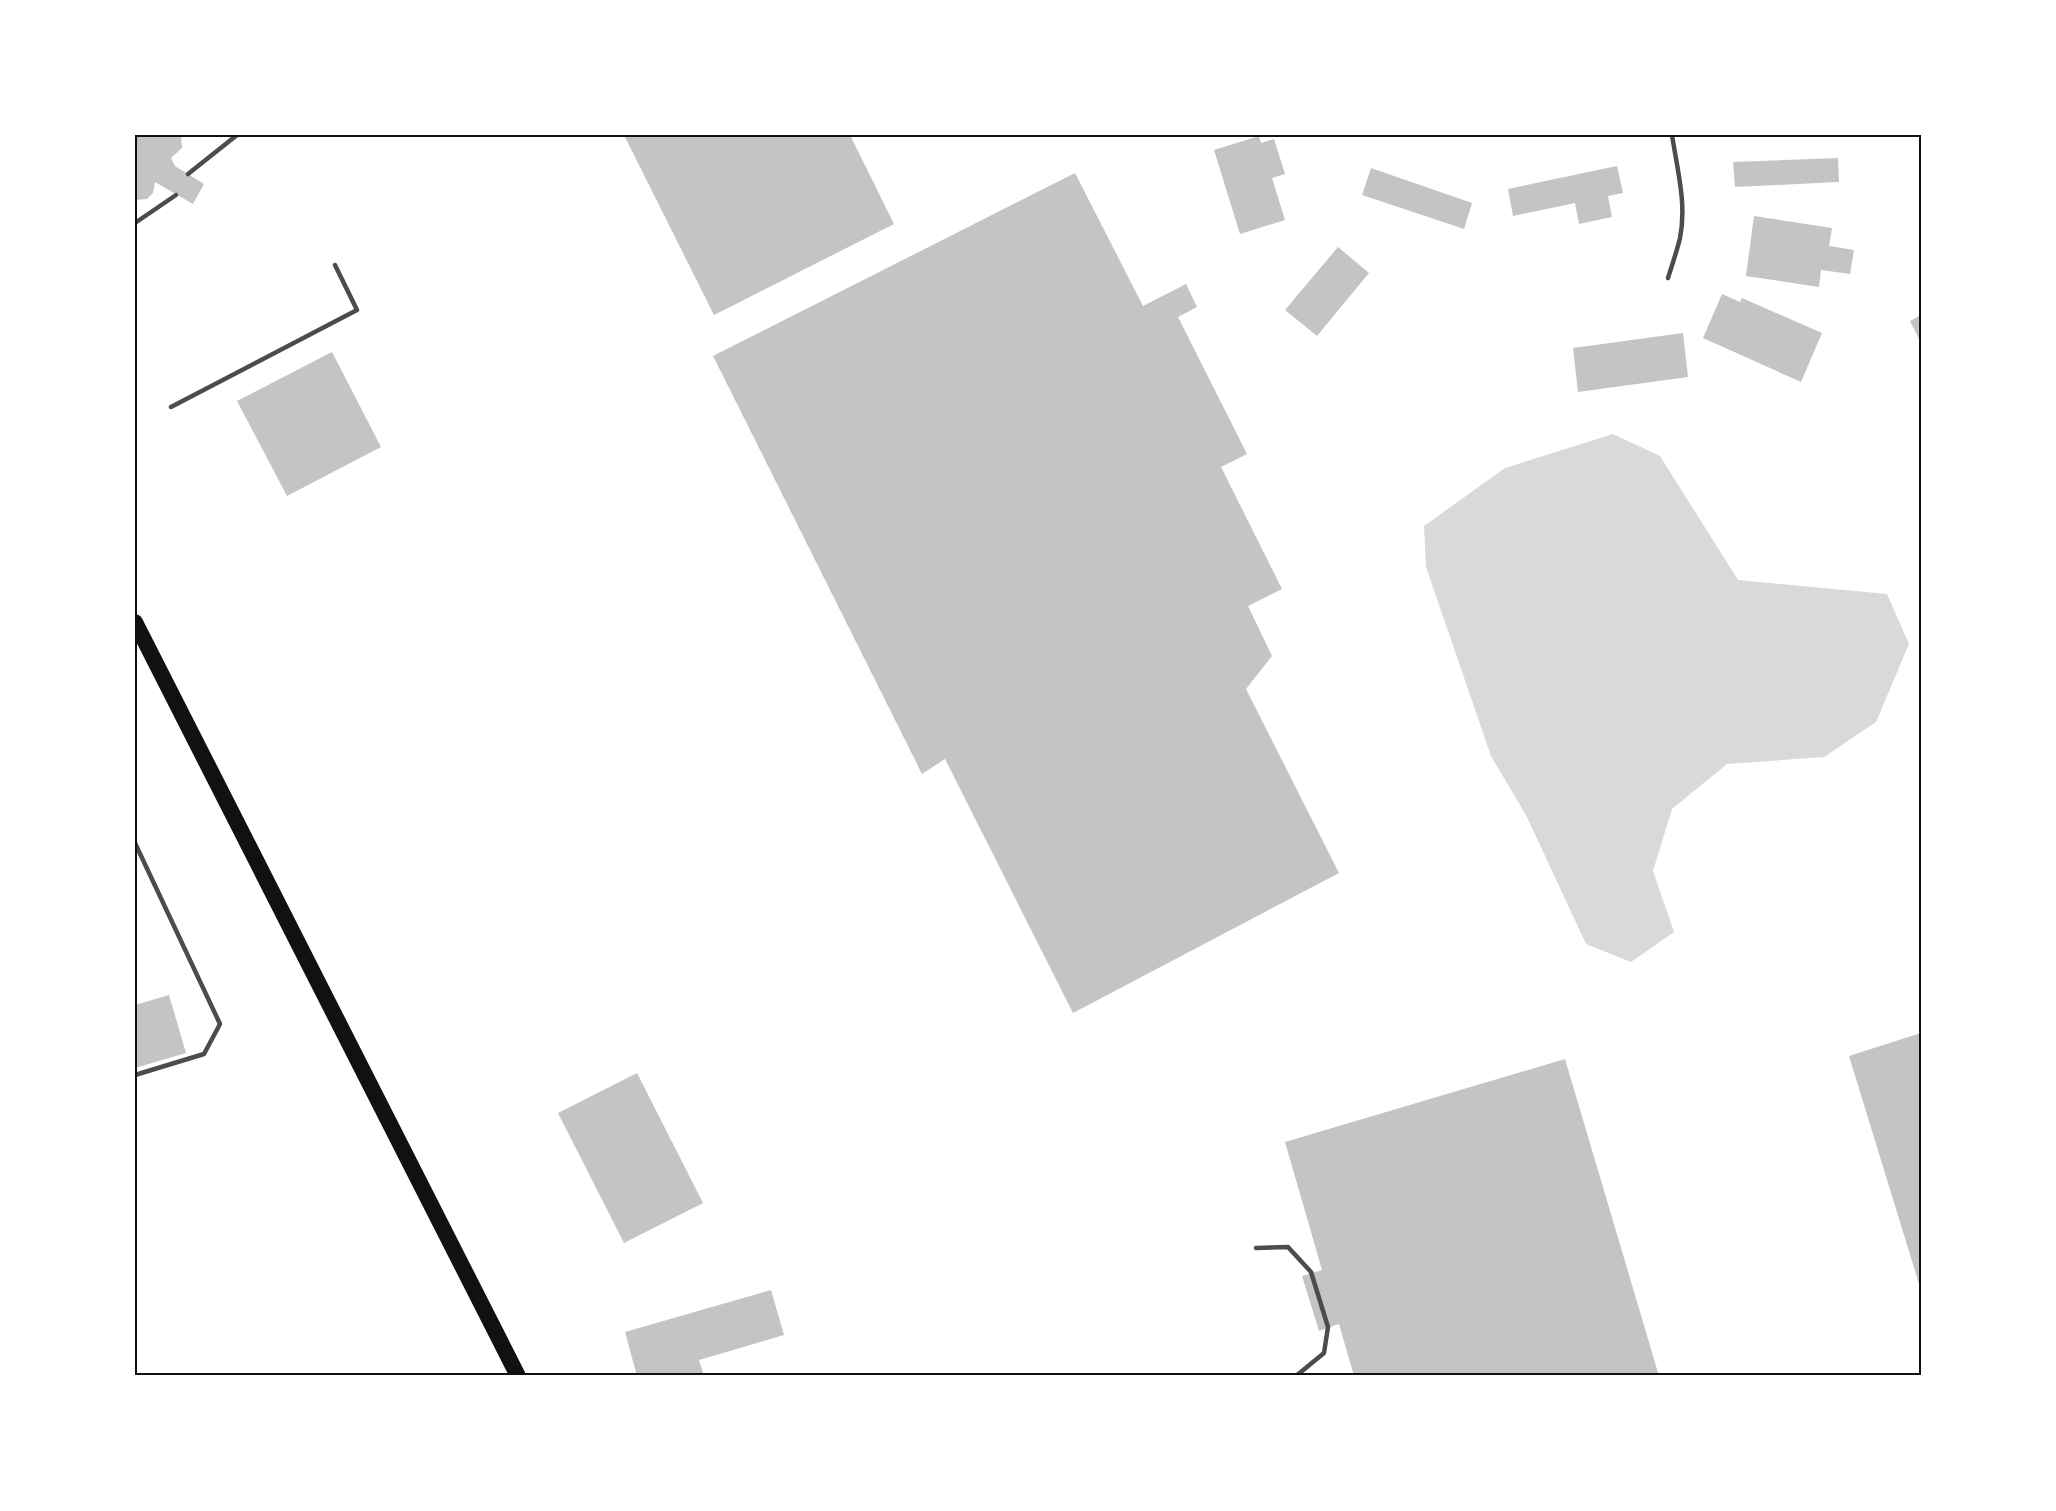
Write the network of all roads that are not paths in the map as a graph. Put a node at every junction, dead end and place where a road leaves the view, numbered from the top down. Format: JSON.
{"nodes":[{"id":1,"x":237,"y":135,"type":"edge"},
{"id":2,"x":1672,"y":135,"type":"edge"},
{"id":3,"x":188,"y":174,"type":"dead end"},
{"id":4,"x":176,"y":195,"type":"dead end"},
{"id":5,"x":135,"y":223,"type":"edge"},
{"id":6,"x":335,"y":265,"type":"dead end"},
{"id":7,"x":1668,"y":278,"type":"dead end"},
{"id":8,"x":171,"y":406,"type":"dead end"},
{"id":9,"x":135,"y":622,"type":"edge"},
{"id":10,"x":135,"y":843,"type":"edge"},
{"id":11,"x":135,"y":1075,"type":"edge"},
{"id":12,"x":1256,"y":1248,"type":"dead end"},
{"id":13,"x":518,"y":1376,"type":"edge"},
{"id":14,"x":1296,"y":1376,"type":"edge"}],
"edges":[{"from":1,"to":3,"type":"lane"},
{"from":2,"to":7,"type":"lane"},
{"from":4,"to":5,"type":"lane"},
{"from":6,"to":8,"type":"lane"},
{"from":9,"to":13,"type":"highway"},
{"from":10,"to":11,"type":"lane"},
{"from":12,"to":14,"type":"lane"}]}
